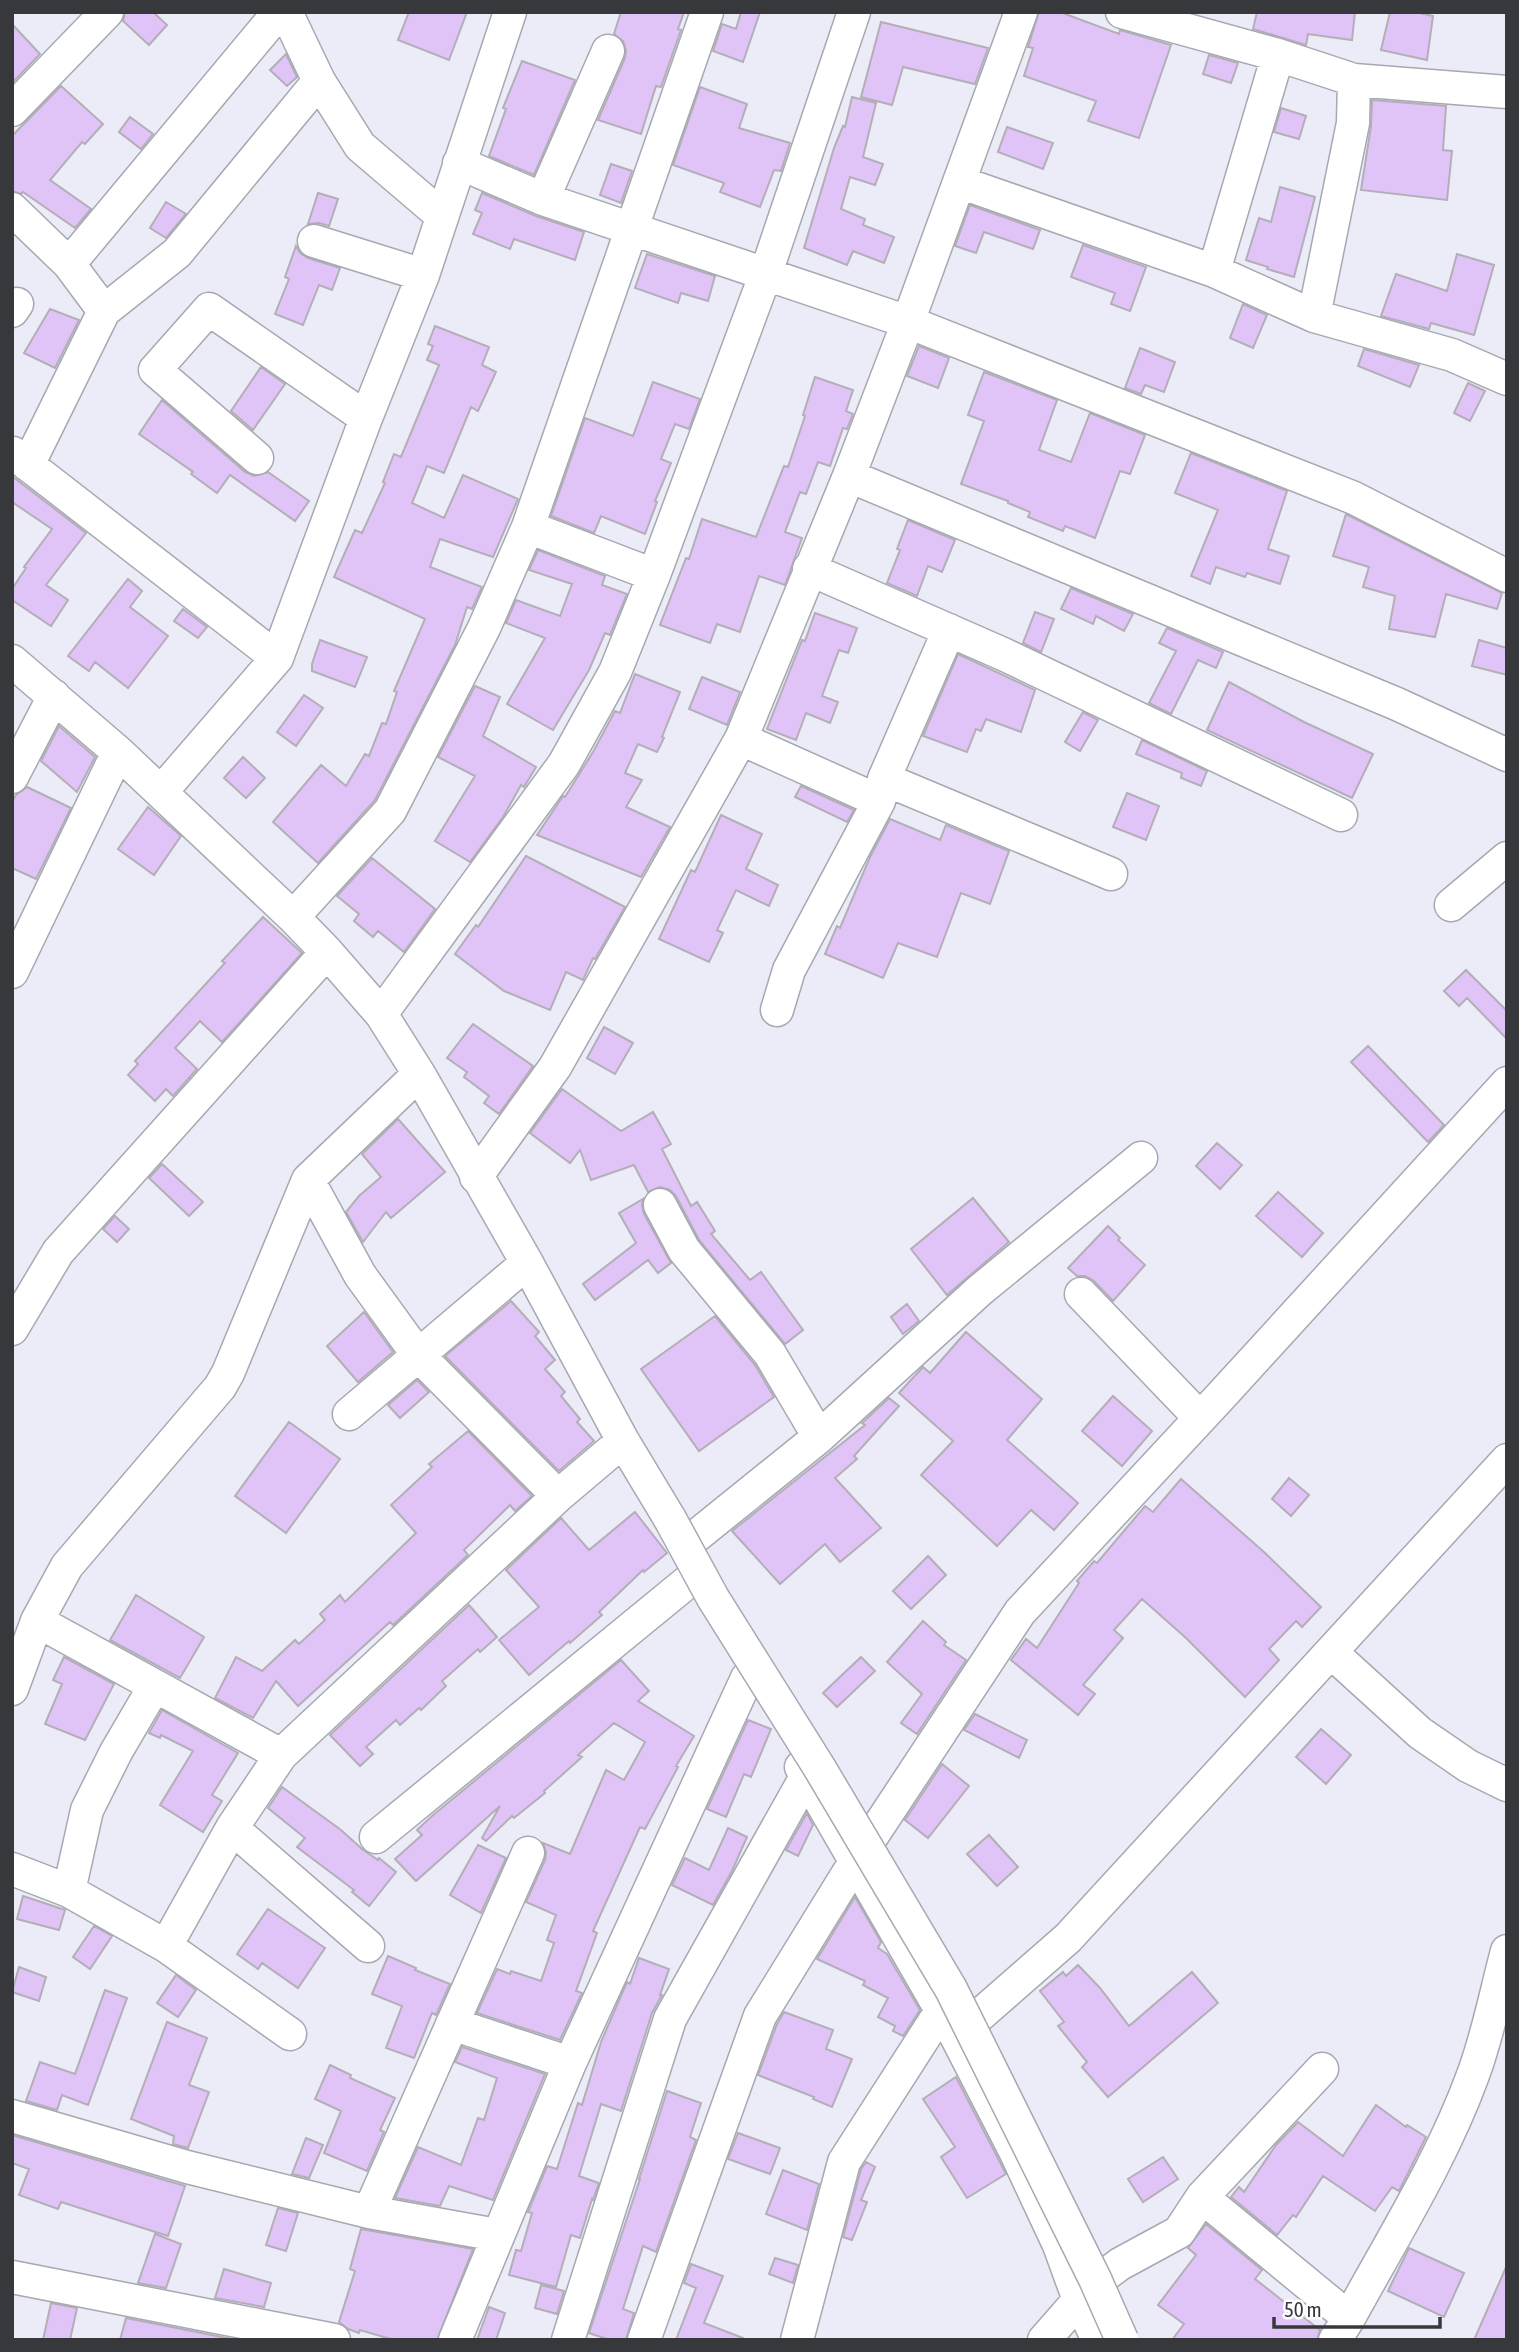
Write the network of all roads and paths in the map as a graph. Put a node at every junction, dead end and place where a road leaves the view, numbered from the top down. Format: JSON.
{"nodes":[{"id":1,"x":107,"y":12,"type":"edge"},
{"id":2,"x":279,"y":12,"type":"edge"},
{"id":3,"x":286,"y":12,"type":"edge"},
{"id":4,"x":510,"y":12,"type":"edge"},
{"id":5,"x":707,"y":12,"type":"edge"},
{"id":6,"x":853,"y":12,"type":"edge"},
{"id":7,"x":1021,"y":12,"type":"edge"},
{"id":8,"x":1122,"y":12,"type":"edge"},
{"id":9,"x":608,"y":51,"type":"dead end"},
{"id":10,"x":1278,"y":55,"type":"junction"},
{"id":11,"x":1354,"y":80,"type":"junction"},
{"id":12,"x":320,"y":81,"type":"junction"},
{"id":13,"x":1507,"y":92,"type":"edge"},
{"id":14,"x":12,"y":110,"type":"edge"},
{"id":15,"x":459,"y":163,"type":"junction"},
{"id":16,"x":959,"y":182,"type":"junction"},
{"id":17,"x":543,"y":199,"type":"junction"},
{"id":18,"x":12,"y":209,"type":"edge"},
{"id":19,"x":442,"y":216,"type":"junction"},
{"id":20,"x":632,"y":229,"type":"junction"},
{"id":21,"x":314,"y":241,"type":"dead end"},
{"id":22,"x":69,"y":264,"type":"junction"},
{"id":23,"x":1213,"y":271,"type":"junction"},
{"id":24,"x":765,"y":274,"type":"junction"},
{"id":25,"x":423,"y":275,"type":"junction"},
{"id":26,"x":104,"y":312,"type":"junction"},
{"id":27,"x":1314,"y":316,"type":"junction"},
{"id":28,"x":908,"y":321,"type":"junction"},
{"id":29,"x":1507,"y":379,"type":"edge"},
{"id":30,"x":366,"y":418,"type":"junction"},
{"id":31,"x":20,"y":458,"type":"edge"},
{"id":32,"x":257,"y":458,"type":"dead end"},
{"id":33,"x":849,"y":476,"type":"junction"},
{"id":34,"x":528,"y":527,"type":"junction"},
{"id":35,"x":809,"y":569,"type":"junction"},
{"id":36,"x":654,"y":575,"type":"junction"},
{"id":37,"x":1507,"y":576,"type":"edge"},
{"id":38,"x":949,"y":630,"type":"junction"},
{"id":39,"x":277,"y":658,"type":"junction"},
{"id":40,"x":12,"y":661,"type":"edge"},
{"id":41,"x":54,"y":696,"type":"junction"},
{"id":42,"x":741,"y":739,"type":"junction"},
{"id":43,"x":118,"y":752,"type":"junction"},
{"id":44,"x":1507,"y":755,"type":"edge"},
{"id":45,"x":12,"y":777,"type":"edge"},
{"id":46,"x":882,"y":790,"type":"junction"},
{"id":47,"x":161,"y":792,"type":"junction"},
{"id":48,"x":1341,"y":815,"type":"dead end"},
{"id":49,"x":1507,"y":858,"type":"edge"},
{"id":50,"x":1111,"y":874,"type":"dead end"},
{"id":51,"x":1451,"y":905,"type":"dead end"},
{"id":52,"x":293,"y":916,"type":"junction"},
{"id":53,"x":327,"y":952,"type":"junction"},
{"id":54,"x":12,"y":972,"type":"edge"},
{"id":55,"x":777,"y":1010,"type":"dead end"},
{"id":56,"x":381,"y":1014,"type":"junction"},
{"id":57,"x":419,"y":1074,"type":"junction"},
{"id":58,"x":1507,"y":1083,"type":"edge"},
{"id":59,"x":1141,"y":1158,"type":"dead end"},
{"id":60,"x":477,"y":1177,"type":"junction"},
{"id":61,"x":307,"y":1180,"type":"junction"},
{"id":62,"x":660,"y":1205,"type":"dead end"},
{"id":63,"x":527,"y":1263,"type":"junction"},
{"id":64,"x":1082,"y":1294,"type":"dead end"},
{"id":65,"x":12,"y":1329,"type":"edge"},
{"id":66,"x":418,"y":1355,"type":"junction"},
{"id":67,"x":349,"y":1414,"type":"dead end"},
{"id":68,"x":1200,"y":1418,"type":"junction"},
{"id":69,"x":819,"y":1437,"type":"junction"},
{"id":70,"x":623,"y":1441,"type":"junction"},
{"id":71,"x":1507,"y":1460,"type":"edge"},
{"id":72,"x":652,"y":1488,"type":"junction"},
{"id":73,"x":558,"y":1496,"type":"junction"},
{"id":74,"x":677,"y":1532,"type":"junction"},
{"id":75,"x":691,"y":1579,"type":"junction"},
{"id":76,"x":37,"y":1621,"type":"junction"},
{"id":77,"x":1331,"y":1651,"type":"junction"},
{"id":78,"x":747,"y":1678,"type":"junction"},
{"id":79,"x":155,"y":1687,"type":"junction"},
{"id":80,"x":12,"y":1689,"type":"edge"},
{"id":81,"x":281,"y":1755,"type":"junction"},
{"id":82,"x":807,"y":1775,"type":"junction"},
{"id":83,"x":1507,"y":1786,"type":"edge"},
{"id":84,"x":232,"y":1828,"type":"junction"},
{"id":85,"x":376,"y":1837,"type":"dead end"},
{"id":86,"x":528,"y":1853,"type":"dead end"},
{"id":87,"x":855,"y":1863,"type":"junction"},
{"id":88,"x":12,"y":1869,"type":"edge"},
{"id":89,"x":69,"y":1891,"type":"junction"},
{"id":90,"x":368,"y":1945,"type":"dead end"},
{"id":91,"x":166,"y":1946,"type":"junction"},
{"id":92,"x":1507,"y":1951,"type":"edge"},
{"id":93,"x":948,"y":2023,"type":"junction"},
{"id":94,"x":452,"y":2024,"type":"junction"},
{"id":95,"x":290,"y":2034,"type":"dead end"},
{"id":96,"x":570,"y":2063,"type":"junction"},
{"id":97,"x":1322,"y":2069,"type":"dead end"},
{"id":98,"x":12,"y":2116,"type":"edge"},
{"id":99,"x":1202,"y":2197,"type":"junction"},
{"id":100,"x":369,"y":2212,"type":"junction"},
{"id":101,"x":496,"y":2235,"type":"junction"},
{"id":102,"x":12,"y":2277,"type":"edge"},
{"id":103,"x":1079,"y":2300,"type":"junction"},
{"id":104,"x":1342,"y":2329,"type":"edge"},
{"id":105,"x":334,"y":2340,"type":"edge"},
{"id":106,"x":455,"y":2340,"type":"edge"},
{"id":107,"x":568,"y":2340,"type":"edge"},
{"id":108,"x":644,"y":2340,"type":"edge"},
{"id":109,"x":797,"y":2340,"type":"edge"},
{"id":110,"x":1044,"y":2340,"type":"edge"},
{"id":111,"x":1098,"y":2340,"type":"edge"},
{"id":112,"x":1122,"y":2340,"type":"edge"}],
"edges":[{"from":1,"to":14,"type":"street"},
{"from":2,"to":22,"type":"street"},
{"from":3,"to":12,"type":"street"},
{"from":4,"to":15,"type":"street"},
{"from":5,"to":20,"type":"street"},
{"from":6,"to":24,"type":"street"},
{"from":7,"to":16,"type":"street"},
{"from":8,"to":10,"type":"street"},
{"from":9,"to":17,"type":"street"},
{"from":10,"to":11,"type":"street"},
{"from":10,"to":23,"type":"street"},
{"from":11,"to":13,"type":"street"},
{"from":11,"to":27,"type":"street"},
{"from":12,"to":19,"type":"street"},
{"from":12,"to":26,"type":"street"},
{"from":15,"to":17,"type":"street"},
{"from":15,"to":19,"type":"street"},
{"from":16,"to":23,"type":"street"},
{"from":16,"to":28,"type":"street"},
{"from":17,"to":20,"type":"street"},
{"from":18,"to":22,"type":"street"},
{"from":19,"to":25,"type":"street"},
{"from":20,"to":24,"type":"street"},
{"from":20,"to":34,"type":"street"},
{"from":21,"to":25,"type":"street"},
{"from":22,"to":26,"type":"street"},
{"from":23,"to":27,"type":"street"},
{"from":24,"to":28,"type":"street"},
{"from":24,"to":36,"type":"street"},
{"from":25,"to":30,"type":"street"},
{"from":26,"to":31,"type":"street"},
{"from":27,"to":29,"type":"street"},
{"from":28,"to":33,"type":"street"},
{"from":28,"to":37,"type":"street"},
{"from":30,"to":32,"type":"street"},
{"from":30,"to":39,"type":"street"},
{"from":31,"to":39,"type":"street"},
{"from":33,"to":35,"type":"street"},
{"from":33,"to":44,"type":"street"},
{"from":34,"to":36,"type":"street"},
{"from":34,"to":52,"type":"street"},
{"from":35,"to":38,"type":"street"},
{"from":35,"to":42,"type":"street"},
{"from":36,"to":56,"type":"street"},
{"from":38,"to":46,"type":"street"},
{"from":38,"to":48,"type":"street"},
{"from":39,"to":47,"type":"street"},
{"from":40,"to":41,"type":"street"},
{"from":41,"to":43,"type":"street"},
{"from":41,"to":45,"type":"street"},
{"from":42,"to":46,"type":"street"},
{"from":42,"to":60,"type":"street"},
{"from":43,"to":47,"type":"street"},
{"from":43,"to":54,"type":"street"},
{"from":46,"to":50,"type":"street"},
{"from":46,"to":55,"type":"street"},
{"from":47,"to":52,"type":"street"},
{"from":49,"to":51,"type":"street"},
{"from":52,"to":53,"type":"street"},
{"from":53,"to":56,"type":"street"},
{"from":53,"to":65,"type":"street"},
{"from":56,"to":57,"type":"street"},
{"from":57,"to":60,"type":"street"},
{"from":57,"to":61,"type":"street"},
{"from":58,"to":68,"type":"street"},
{"from":59,"to":69,"type":"street"},
{"from":60,"to":63,"type":"street"},
{"from":61,"to":66,"type":"street"},
{"from":61,"to":76,"type":"street"},
{"from":62,"to":69,"type":"street"},
{"from":63,"to":66,"type":"street"},
{"from":63,"to":70,"type":"street"},
{"from":64,"to":68,"type":"street"},
{"from":66,"to":67,"type":"street"},
{"from":66,"to":73,"type":"street"},
{"from":68,"to":87,"type":"street"},
{"from":69,"to":74,"type":"street"},
{"from":70,"to":72,"type":"street"},
{"from":70,"to":73,"type":"street"},
{"from":71,"to":77,"type":"street"},
{"from":72,"to":74,"type":"street"},
{"from":72,"to":75,"type":"street"},
{"from":73,"to":81,"type":"street"},
{"from":74,"to":112,"type":"street","bridge":true},
{"from":75,"to":78,"type":"street"},
{"from":75,"to":85,"type":"street"},
{"from":76,"to":79,"type":"street"},
{"from":76,"to":80,"type":"street"},
{"from":77,"to":83,"type":"street"},
{"from":77,"to":93,"type":"street"},
{"from":78,"to":82,"type":"street"},
{"from":78,"to":96,"type":"street"},
{"from":79,"to":81,"type":"street"},
{"from":79,"to":89,"type":"street"},
{"from":81,"to":84,"type":"street"},
{"from":82,"to":87,"type":"street"},
{"from":82,"to":107,"type":"street"},
{"from":84,"to":90,"type":"street"},
{"from":84,"to":91,"type":"street"},
{"from":86,"to":94,"type":"street"},
{"from":87,"to":93,"type":"street"},
{"from":87,"to":108,"type":"street"},
{"from":88,"to":89,"type":"street"},
{"from":89,"to":91,"type":"street"},
{"from":91,"to":95,"type":"street"},
{"from":92,"to":104,"type":"street"},
{"from":93,"to":103,"type":"street"},
{"from":93,"to":109,"type":"street"},
{"from":94,"to":96,"type":"street"},
{"from":94,"to":100,"type":"street"},
{"from":96,"to":101,"type":"street"},
{"from":97,"to":99,"type":"street"},
{"from":98,"to":100,"type":"street"},
{"from":99,"to":103,"type":"street"},
{"from":99,"to":104,"type":"street"},
{"from":100,"to":101,"type":"street"},
{"from":101,"to":106,"type":"street"},
{"from":102,"to":105,"type":"street"},
{"from":103,"to":110,"type":"street"},
{"from":103,"to":111,"type":"street"}]}
